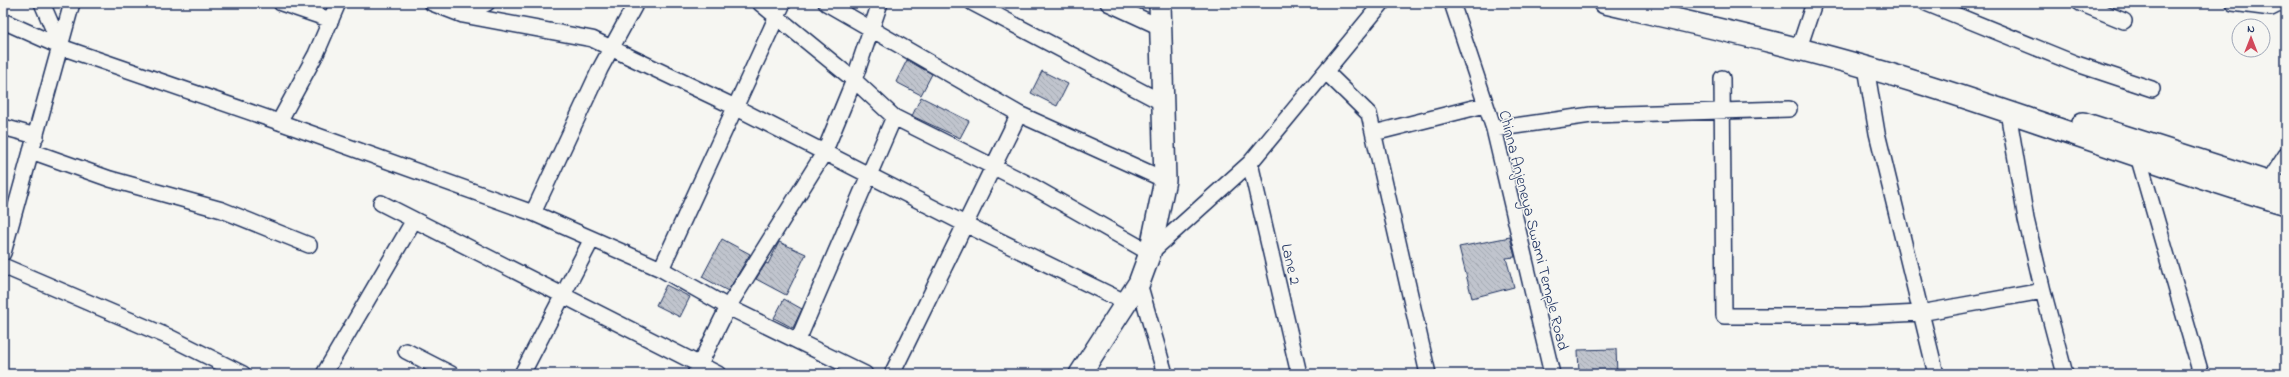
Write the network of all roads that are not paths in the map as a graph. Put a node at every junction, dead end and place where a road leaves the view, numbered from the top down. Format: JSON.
{"nodes":[{"id":1,"x":42,"y":3,"type":"edge"},
{"id":2,"x":72,"y":3,"type":"edge"},
{"id":3,"x":281,"y":3,"type":"edge"},
{"id":4,"x":338,"y":3,"type":"edge"},
{"id":5,"x":432,"y":3,"type":"edge"},
{"id":6,"x":487,"y":3,"type":"edge"},
{"id":7,"x":636,"y":3,"type":"edge"},
{"id":8,"x":760,"y":3,"type":"edge"},
{"id":9,"x":783,"y":3,"type":"edge"},
{"id":10,"x":826,"y":3,"type":"edge"},
{"id":11,"x":880,"y":3,"type":"edge"},
{"id":12,"x":974,"y":3,"type":"edge"},
{"id":13,"x":1108,"y":3,"type":"edge"},
{"id":14,"x":1160,"y":3,"type":"edge"},
{"id":15,"x":1382,"y":3,"type":"edge"},
{"id":16,"x":1452,"y":3,"type":"edge"},
{"id":17,"x":1605,"y":3,"type":"edge"},
{"id":18,"x":1669,"y":3,"type":"edge"},
{"id":19,"x":1814,"y":3,"type":"edge"},
{"id":20,"x":1926,"y":3,"type":"edge"},
{"id":21,"x":2080,"y":3,"type":"edge"},
{"id":22,"x":2233,"y":3,"type":"edge"},
{"id":23,"x":2280,"y":3,"type":"edge"},
{"id":24,"x":463,"y":15,"type":"junction"},
{"id":25,"x":776,"y":17,"type":"junction"},
{"id":26,"x":331,"y":20,"type":"junction"},
{"id":27,"x":3,"y":21,"type":"edge"},
{"id":28,"x":2124,"y":21,"type":"dead end"},
{"id":29,"x":1160,"y":27,"type":"junction"},
{"id":30,"x":871,"y":29,"type":"junction"},
{"id":31,"x":1802,"y":41,"type":"junction"},
{"id":32,"x":61,"y":47,"type":"junction"},
{"id":33,"x":611,"y":48,"type":"junction"},
{"id":34,"x":1866,"y":66,"type":"junction"},
{"id":35,"x":1326,"y":72,"type":"junction"},
{"id":36,"x":1722,"y":78,"type":"dead end"},
{"id":37,"x":854,"y":80,"type":"junction"},
{"id":38,"x":2152,"y":89,"type":"dead end"},
{"id":39,"x":1165,"y":104,"type":"junction"},
{"id":40,"x":1485,"y":105,"type":"junction"},
{"id":41,"x":735,"y":107,"type":"junction"},
{"id":42,"x":1789,"y":109,"type":"dead end"},
{"id":43,"x":1721,"y":110,"type":"junction"},
{"id":44,"x":2008,"y":112,"type":"junction"},
{"id":45,"x":1019,"y":114,"type":"junction"},
{"id":46,"x":894,"y":118,"type":"junction"},
{"id":47,"x":279,"y":122,"type":"junction"},
{"id":48,"x":3,"y":127,"type":"edge"},
{"id":49,"x":1494,"y":129,"type":"junction"},
{"id":50,"x":1374,"y":133,"type":"junction"},
{"id":51,"x":36,"y":136,"type":"junction"},
{"id":52,"x":32,"y":151,"type":"junction"},
{"id":53,"x":824,"y":153,"type":"junction"},
{"id":54,"x":2286,"y":155,"type":"edge"},
{"id":55,"x":2138,"y":156,"type":"junction"},
{"id":56,"x":1250,"y":163,"type":"junction"},
{"id":57,"x":993,"y":166,"type":"junction"},
{"id":58,"x":869,"y":176,"type":"junction"},
{"id":59,"x":1166,"y":180,"type":"junction"},
{"id":60,"x":2273,"y":189,"type":"edge"},
{"id":61,"x":381,"y":203,"type":"dead end"},
{"id":62,"x":2286,"y":204,"type":"edge"},
{"id":63,"x":532,"y":213,"type":"junction"},
{"id":64,"x":414,"y":220,"type":"junction"},
{"id":65,"x":965,"y":224,"type":"junction"},
{"id":66,"x":592,"y":239,"type":"junction"},
{"id":67,"x":309,"y":245,"type":"dead end"},
{"id":68,"x":3,"y":253,"type":"edge"},
{"id":69,"x":1150,"y":253,"type":"junction"},
{"id":70,"x":3,"y":266,"type":"edge"},
{"id":71,"x":661,"y":269,"type":"junction"},
{"id":72,"x":1139,"y":283,"type":"junction"},
{"id":73,"x":2043,"y":292,"type":"junction"},
{"id":74,"x":562,"y":295,"type":"junction"},
{"id":75,"x":1127,"y":303,"type":"junction"},
{"id":76,"x":728,"y":307,"type":"junction"},
{"id":77,"x":1920,"y":313,"type":"junction"},
{"id":78,"x":798,"y":340,"type":"junction"},
{"id":79,"x":406,"y":351,"type":"dead end"},
{"id":80,"x":697,"y":369,"type":"edge"},
{"id":81,"x":243,"y":374,"type":"edge"},
{"id":82,"x":324,"y":374,"type":"edge"},
{"id":83,"x":451,"y":374,"type":"edge"},
{"id":84,"x":522,"y":374,"type":"edge"},
{"id":85,"x":718,"y":374,"type":"edge"},
{"id":86,"x":865,"y":374,"type":"edge"},
{"id":87,"x":892,"y":374,"type":"edge"},
{"id":88,"x":1080,"y":374,"type":"edge"},
{"id":89,"x":1165,"y":374,"type":"edge"},
{"id":90,"x":1299,"y":374,"type":"edge"},
{"id":91,"x":1428,"y":374,"type":"edge"},
{"id":92,"x":1552,"y":374,"type":"edge"},
{"id":93,"x":1936,"y":374,"type":"edge"},
{"id":94,"x":2066,"y":374,"type":"edge"},
{"id":95,"x":2201,"y":374,"type":"edge"}],
"edges":[{"from":1,"to":32,"type":"street"},
{"from":2,"to":32,"type":"street"},
{"from":3,"to":26,"type":"street"},
{"from":4,"to":26,"type":"street"},
{"from":5,"to":24,"type":"street"},
{"from":6,"to":24,"type":"street"},
{"from":7,"to":33,"type":"street"},
{"from":8,"to":25,"type":"street"},
{"from":9,"to":25,"type":"street"},
{"from":10,"to":30,"type":"street"},
{"from":11,"to":30,"type":"street"},
{"from":12,"to":39,"type":"street"},
{"from":13,"to":29,"type":"street"},
{"from":14,"to":29,"type":"street"},
{"from":15,"to":35,"type":"street"},
{"from":16,"to":40,"type":"street","name":"Chinna Anjeneya Swami Temple Road"},
{"from":17,"to":31,"type":"street"},
{"from":18,"to":31,"type":"street"},
{"from":19,"to":31,"type":"street"},
{"from":20,"to":38,"type":"street"},
{"from":21,"to":28,"type":"street"},
{"from":22,"to":23,"type":"street"},
{"from":24,"to":33,"type":"street"},
{"from":25,"to":37,"type":"street"},
{"from":25,"to":41,"type":"street"},
{"from":26,"to":47,"type":"street"},
{"from":27,"to":32,"type":"street"},
{"from":29,"to":39,"type":"street"},
{"from":30,"to":37,"type":"street"},
{"from":30,"to":45,"type":"street"},
{"from":31,"to":34,"type":"street"},
{"from":31,"to":60,"type":"street"},
{"from":32,"to":47,"type":"street"},
{"from":32,"to":51,"type":"street"},
{"from":33,"to":41,"type":"street"},
{"from":33,"to":63,"type":"street"},
{"from":34,"to":44,"type":"street"},
{"from":34,"to":77,"type":"street"},
{"from":35,"to":50,"type":"street"},
{"from":35,"to":56,"type":"street"},
{"from":36,"to":43,"type":"street"},
{"from":37,"to":46,"type":"street"},
{"from":37,"to":53,"type":"street"},
{"from":39,"to":59,"type":"street"},
{"from":40,"to":49,"type":"street","name":"Chinna Anjeneya Swami Temple Road"},
{"from":40,"to":50,"type":"street"},
{"from":41,"to":53,"type":"street"},
{"from":41,"to":71,"type":"street"},
{"from":42,"to":43,"type":"street"},
{"from":43,"to":49,"type":"street"},
{"from":43,"to":77,"type":"street"},
{"from":44,"to":55,"type":"street"},
{"from":44,"to":73,"type":"street"},
{"from":45,"to":57,"type":"street"},
{"from":45,"to":59,"type":"street"},
{"from":46,"to":57,"type":"street"},
{"from":46,"to":58,"type":"street"},
{"from":47,"to":63,"type":"street"},
{"from":48,"to":51,"type":"street"},
{"from":49,"to":92,"type":"street","name":"Chinna Anjeneya Swami Temple Road"},
{"from":50,"to":91,"type":"street"},
{"from":51,"to":52,"type":"street"},
{"from":52,"to":67,"type":"street"},
{"from":52,"to":68,"type":"street"},
{"from":53,"to":58,"type":"street"},
{"from":53,"to":76,"type":"street"},
{"from":54,"to":60,"type":"street"},
{"from":55,"to":60,"type":"street"},
{"from":55,"to":95,"type":"street"},
{"from":56,"to":69,"type":"street"},
{"from":56,"to":90,"type":"street","name":"Lane 2"},
{"from":57,"to":65,"type":"street"},
{"from":57,"to":69,"type":"street"},
{"from":58,"to":65,"type":"street"},
{"from":58,"to":78,"type":"street"},
{"from":59,"to":69,"type":"street"},
{"from":60,"to":62,"type":"street"},
{"from":61,"to":64,"type":"street"},
{"from":63,"to":66,"type":"street"},
{"from":64,"to":74,"type":"street"},
{"from":64,"to":82,"type":"street"},
{"from":65,"to":75,"type":"street"},
{"from":65,"to":87,"type":"street"},
{"from":66,"to":71,"type":"street"},
{"from":66,"to":74,"type":"street"},
{"from":69,"to":72,"type":"street"},
{"from":70,"to":81,"type":"street"},
{"from":71,"to":76,"type":"street"},
{"from":72,"to":75,"type":"street"},
{"from":72,"to":89,"type":"street"},
{"from":73,"to":77,"type":"street"},
{"from":73,"to":94,"type":"street"},
{"from":74,"to":80,"type":"street"},
{"from":74,"to":84,"type":"street"},
{"from":75,"to":88,"type":"street"},
{"from":76,"to":78,"type":"street"},
{"from":76,"to":80,"type":"street"},
{"from":77,"to":93,"type":"street"},
{"from":78,"to":86,"type":"street"},
{"from":79,"to":83,"type":"street"},
{"from":80,"to":85,"type":"street"}]}
